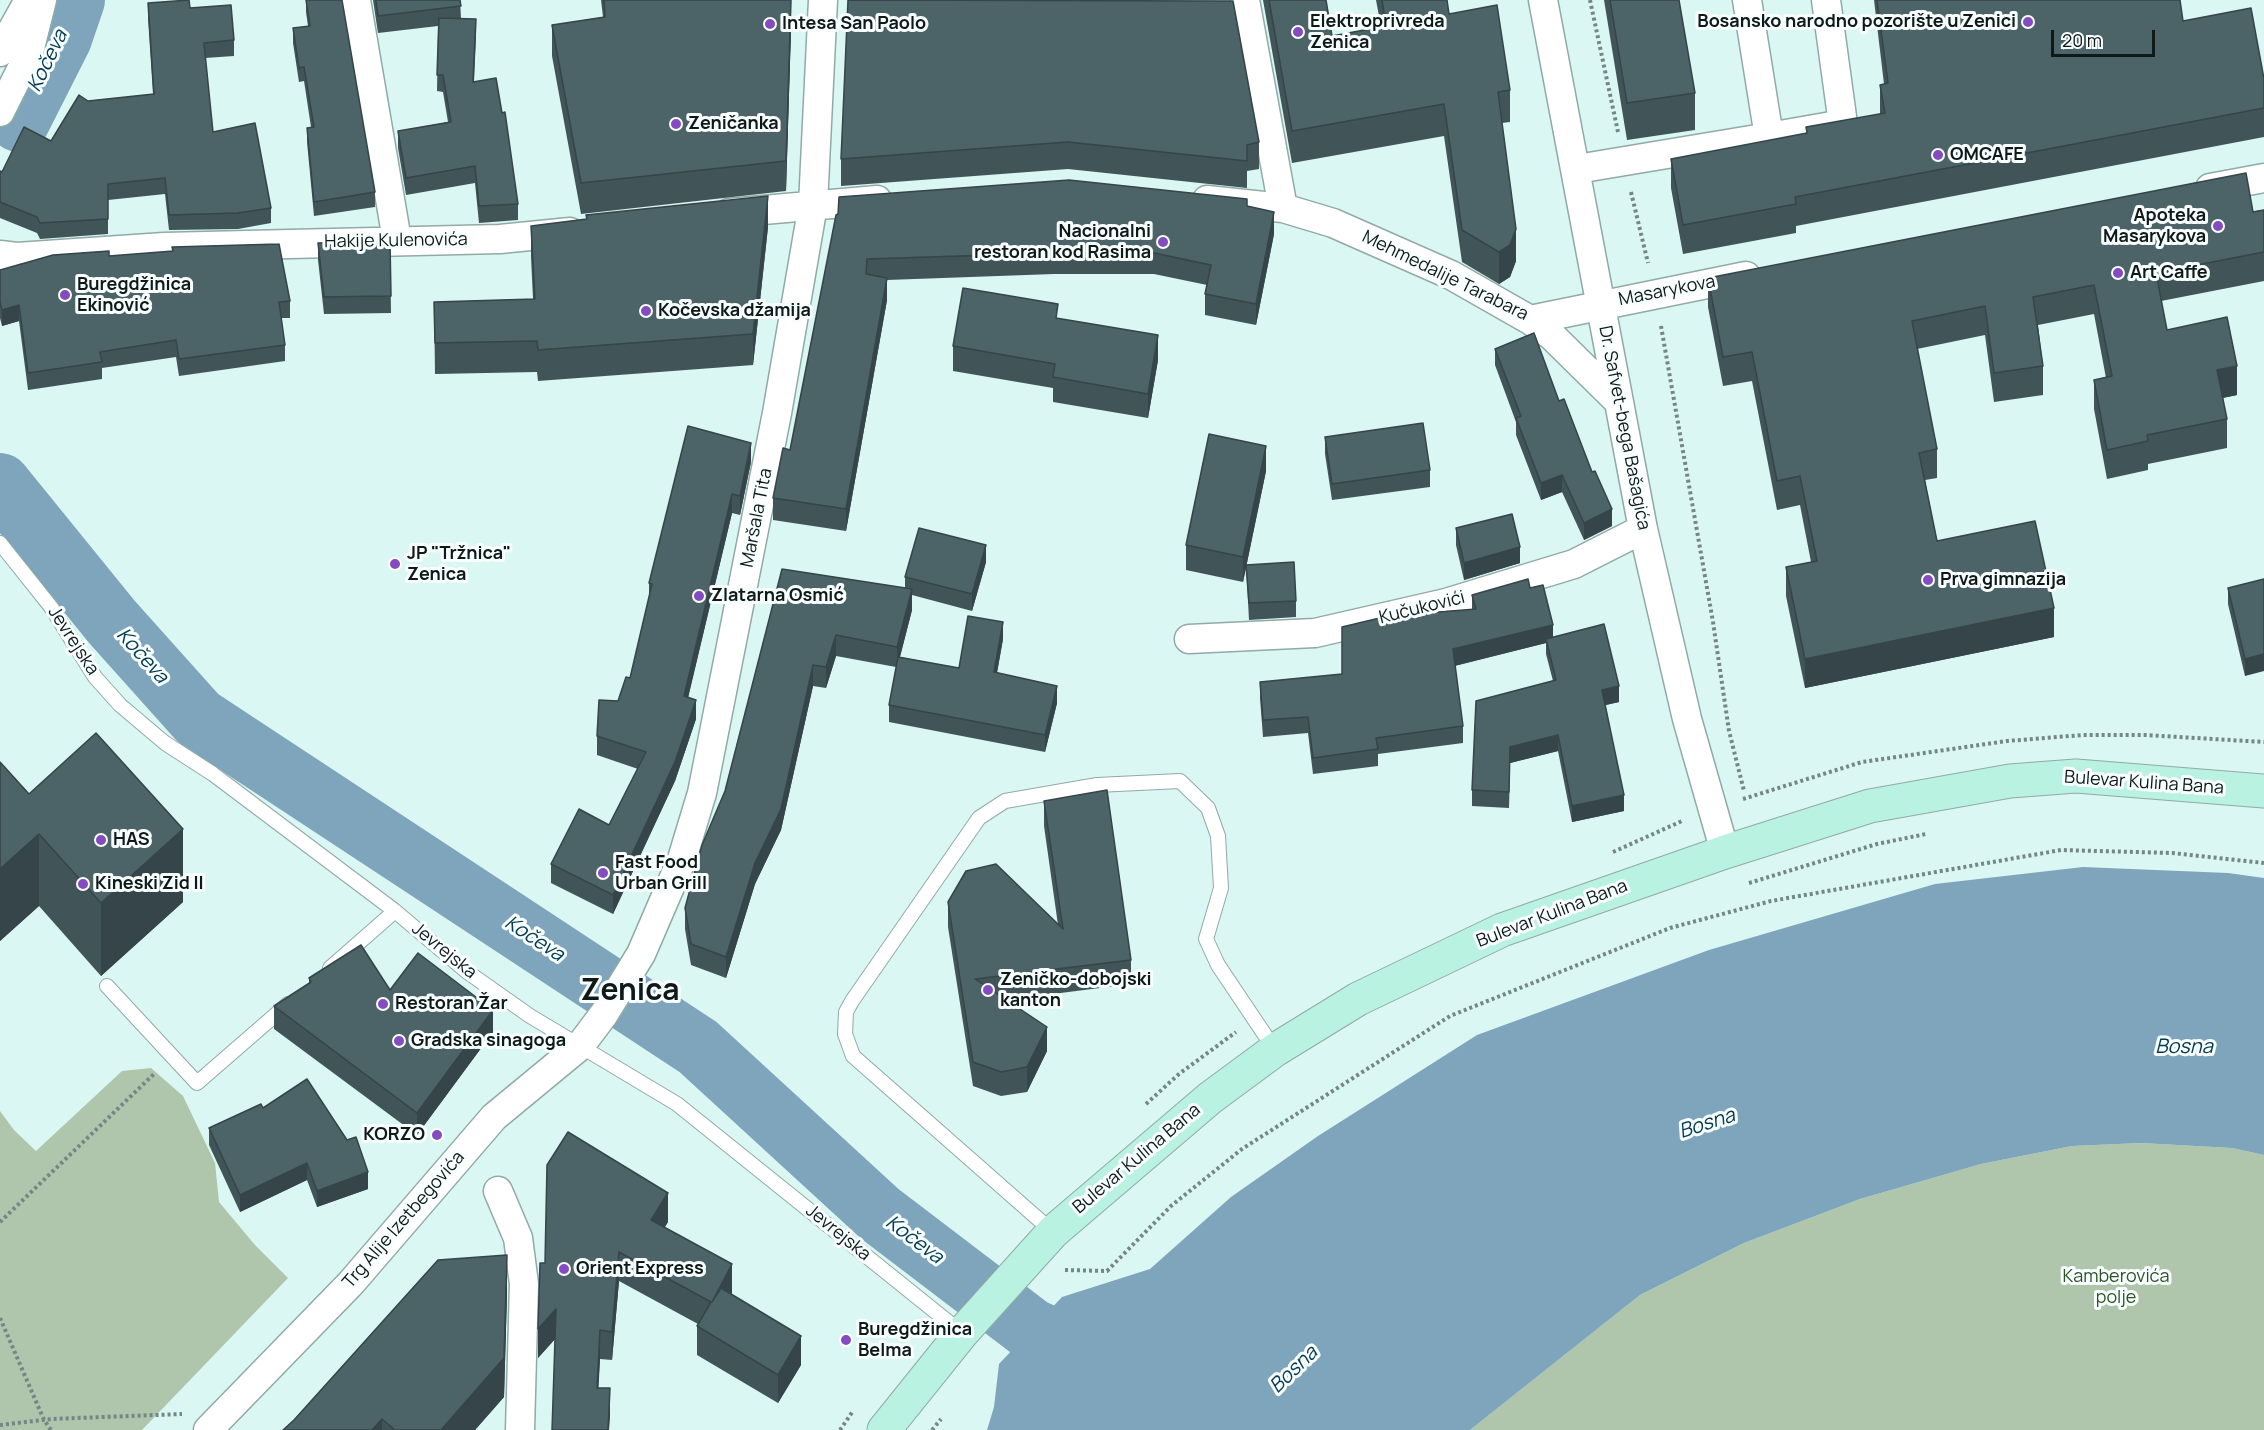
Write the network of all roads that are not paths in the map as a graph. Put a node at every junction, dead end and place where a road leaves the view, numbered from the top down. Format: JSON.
{"nodes":[{"id":1,"x":28,"y":0,"type":"edge"},
{"id":2,"x":42,"y":0,"type":"edge"},
{"id":3,"x":356,"y":0,"type":"edge"},
{"id":4,"x":823,"y":0,"type":"edge"},
{"id":5,"x":1245,"y":0,"type":"edge"},
{"id":6,"x":1543,"y":0,"type":"edge"},
{"id":7,"x":1746,"y":0,"type":"edge"},
{"id":8,"x":1826,"y":0,"type":"edge"},
{"id":9,"x":0,"y":52,"type":"edge"},
{"id":10,"x":0,"y":112,"type":"edge"},
{"id":11,"x":1769,"y":137,"type":"junction"},
{"id":12,"x":1576,"y":169,"type":"junction"},
{"id":13,"x":2264,"y":178,"type":"edge"},
{"id":14,"x":2182,"y":193,"type":"edge"},
{"id":15,"x":1182,"y":197,"type":"edge"},
{"id":16,"x":902,"y":198,"type":"edge"},
{"id":17,"x":802,"y":206,"type":"junction"},
{"id":18,"x":1283,"y":208,"type":"junction"},
{"id":19,"x":699,"y":216,"type":"edge"},
{"id":20,"x":592,"y":229,"type":"edge"},
{"id":21,"x":397,"y":240,"type":"junction"},
{"id":22,"x":0,"y":255,"type":"edge"},
{"id":23,"x":1773,"y":271,"type":"edge"},
{"id":24,"x":1601,"y":304,"type":"junction"},
{"id":25,"x":1530,"y":320,"type":"junction"},
{"id":26,"x":1618,"y":401,"type":"junction"},
{"id":27,"x":1643,"y":529,"type":"junction"},
{"id":28,"x":0,"y":543,"type":"edge"},
{"id":29,"x":1189,"y":639,"type":"dead end"},
{"id":30,"x":2264,"y":791,"type":"edge"},
{"id":31,"x":1725,"y":852,"type":"junction"},
{"id":32,"x":395,"y":911,"type":"junction"},
{"id":33,"x":323,"y":974,"type":"edge"},
{"id":34,"x":107,"y":986,"type":"dead end"},
{"id":35,"x":296,"y":997,"type":"edge"},
{"id":36,"x":604,"y":1014,"type":"joint"},
{"id":37,"x":580,"y":1046,"type":"junction"},
{"id":38,"x":1275,"y":1050,"type":"junction"},
{"id":39,"x":498,"y":1191,"type":"dead end"},
{"id":40,"x":1045,"y":1240,"type":"junction"},
{"id":41,"x":962,"y":1333,"type":"junction"},
{"id":42,"x":216,"y":1421,"type":"edge"},
{"id":43,"x":520,"y":1430,"type":"edge"},
{"id":44,"x":884,"y":1430,"type":"edge"}],
"edges":[{"from":1,"to":9,"type":"street"},
{"from":2,"to":10,"type":"street"},
{"from":3,"to":21,"type":"street"},
{"from":4,"to":17,"type":"street","name":"Maršala Tita"},
{"from":5,"to":18,"type":"street"},
{"from":6,"to":12,"type":"street","name":"Dr. Safvet-bega Bašagića"},
{"from":7,"to":11,"type":"street"},
{"from":8,"to":11,"type":"street"},
{"from":11,"to":12,"type":"street"},
{"from":12,"to":24,"type":"street","name":"Dr. Safvet-bega Bašagića"},
{"from":13,"to":14,"type":"street"},
{"from":15,"to":18,"type":"street","name":"Mehmedalije Tarabara"},
{"from":16,"to":17,"type":"street"},
{"from":17,"to":19,"type":"street"},
{"from":17,"to":36,"type":"street","name":"Maršala Tita"},
{"from":18,"to":25,"type":"street","name":"Mehmedalije Tarabara"},
{"from":20,"to":21,"type":"street","name":"Hakije Kulenovića"},
{"from":21,"to":22,"type":"street","name":"Hakije Kulenovića"},
{"from":23,"to":24,"type":"street","name":"Masarykova"},
{"from":24,"to":25,"type":"street","name":"Mehmedalije Tarabara"},
{"from":24,"to":26,"type":"street","name":"Dr. Safvet-bega Bašagića"},
{"from":25,"to":26,"type":"street"},
{"from":26,"to":27,"type":"street","name":"Dr. Safvet-bega Bašagića"},
{"from":27,"to":29,"type":"street","name":"Kučukovići"},
{"from":27,"to":31,"type":"street","name":"Dr. Safvet-bega Bašagića"},
{"from":28,"to":32,"type":"lane","name":"Jevrejska"},
{"from":30,"to":31,"type":"street","name":"Bulevar Kulina Bana"},
{"from":31,"to":38,"type":"street","name":"Bulevar Kulina Bana"},
{"from":32,"to":33,"type":"lane"},
{"from":32,"to":37,"type":"lane","name":"Jevrejska"},
{"from":34,"to":35,"type":"lane"},
{"from":36,"to":37,"type":"street","name":"Trg Alije Izetbegovića"},
{"from":37,"to":41,"type":"lane","name":"Jevrejska"},
{"from":37,"to":42,"type":"street","name":"Trg Alije Izetbegovića"},
{"from":38,"to":40,"type":"street","name":"Bulevar Kulina Bana"},
{"from":38,"to":40,"type":"lane"},
{"from":39,"to":43,"type":"street"},
{"from":40,"to":41,"type":"street","name":"Bulevar Kulina Bana"},
{"from":41,"to":44,"type":"street","name":"Bulevar Kulina Bana"}]}
